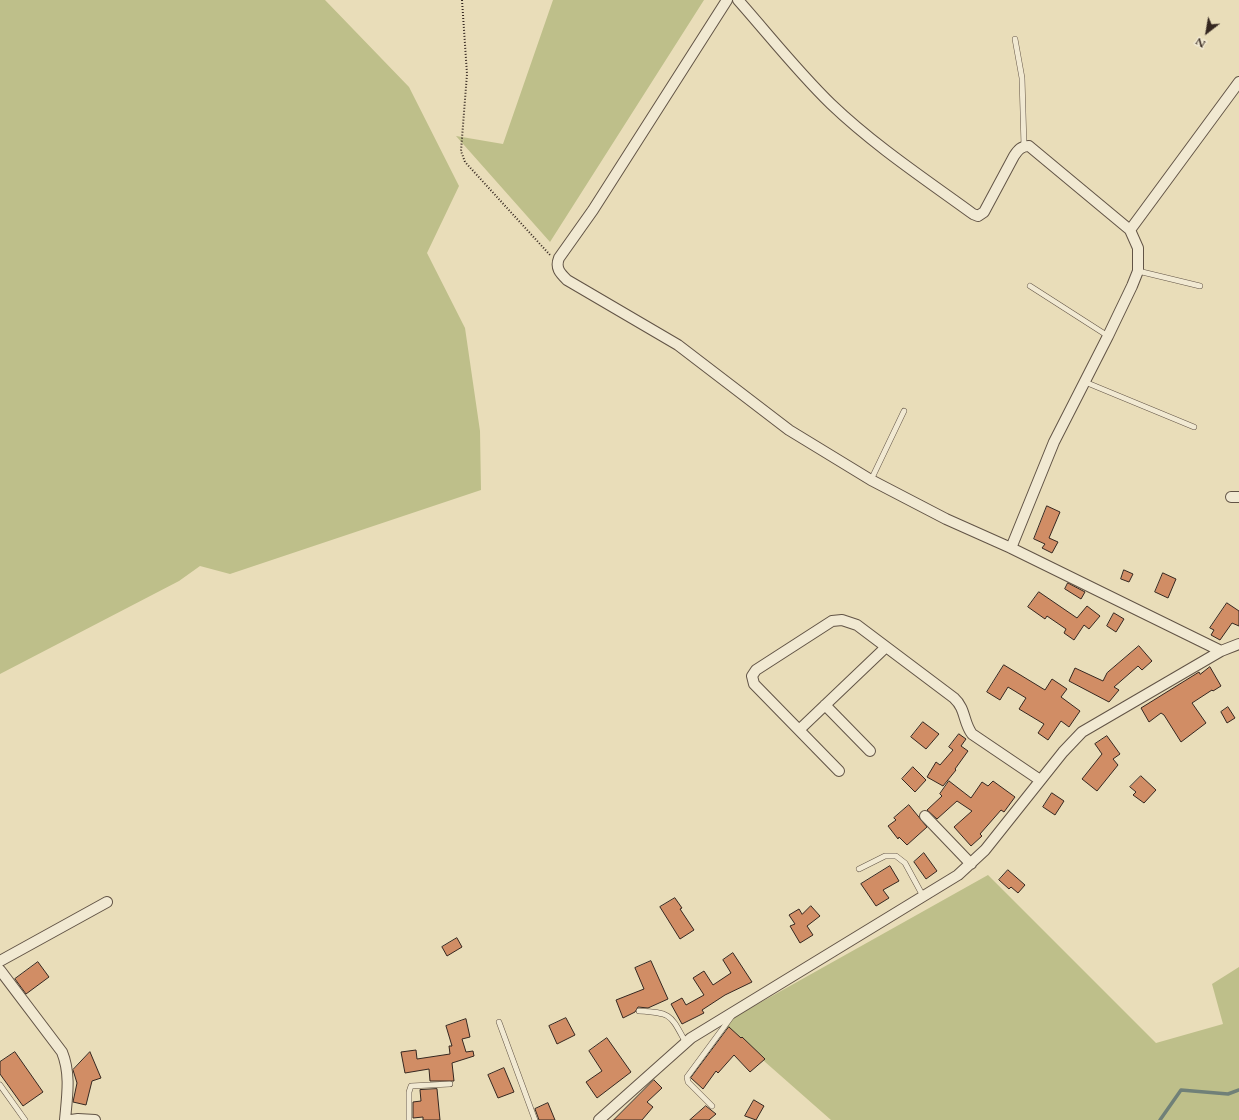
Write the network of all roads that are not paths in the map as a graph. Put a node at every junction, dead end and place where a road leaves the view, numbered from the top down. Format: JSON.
{"nodes":[{"id":1,"x":727,"y":0,"type":"edge"},
{"id":2,"x":738,"y":0,"type":"edge"},
{"id":3,"x":1015,"y":39,"type":"dead end"},
{"id":4,"x":1239,"y":82,"type":"edge"},
{"id":5,"x":1024,"y":146,"type":"junction"},
{"id":6,"x":1130,"y":230,"type":"junction"},
{"id":7,"x":1138,"y":271,"type":"junction"},
{"id":8,"x":1030,"y":286,"type":"dead end"},
{"id":9,"x":1200,"y":286,"type":"dead end"},
{"id":10,"x":1108,"y":336,"type":"junction"},
{"id":11,"x":1085,"y":382,"type":"junction"},
{"id":12,"x":904,"y":411,"type":"dead end"},
{"id":13,"x":1194,"y":427,"type":"dead end"},
{"id":14,"x":871,"y":480,"type":"junction"},
{"id":15,"x":1011,"y":548,"type":"junction"},
{"id":16,"x":1239,"y":644,"type":"edge"},
{"id":17,"x":885,"y":648,"type":"junction"},
{"id":18,"x":1221,"y":651,"type":"junction"},
{"id":19,"x":824,"y":705,"type":"junction"},
{"id":20,"x":799,"y":730,"type":"junction"},
{"id":21,"x":870,"y":751,"type":"dead end"},
{"id":22,"x":839,"y":771,"type":"dead end"},
{"id":23,"x":1040,"y":780,"type":"junction"},
{"id":24,"x":925,"y":816,"type":"dead end"},
{"id":25,"x":971,"y":864,"type":"junction"},
{"id":26,"x":859,"y":869,"type":"dead end"},
{"id":27,"x":923,"y":896,"type":"junction"},
{"id":28,"x":107,"y":902,"type":"dead end"},
{"id":29,"x":0,"y":961,"type":"edge"},
{"id":30,"x":0,"y":970,"type":"edge"},
{"id":31,"x":736,"y":1010,"type":"junction"},
{"id":32,"x":639,"y":1011,"type":"dead end"},
{"id":33,"x":499,"y":1022,"type":"dead end"},
{"id":34,"x":686,"y":1043,"type":"junction"},
{"id":35,"x":450,"y":1084,"type":"dead end"},
{"id":36,"x":0,"y":1085,"type":"edge"},
{"id":37,"x":712,"y":1106,"type":"dead end"},
{"id":38,"x":25,"y":1120,"type":"edge"},
{"id":39,"x":65,"y":1120,"type":"edge"},
{"id":40,"x":70,"y":1120,"type":"edge"},
{"id":41,"x":95,"y":1120,"type":"edge"},
{"id":42,"x":409,"y":1120,"type":"edge"},
{"id":43,"x":535,"y":1120,"type":"edge"},
{"id":44,"x":599,"y":1120,"type":"edge"}],
"edges":[{"from":1,"to":14,"type":"street"},
{"from":2,"to":5,"type":"street"},
{"from":3,"to":5,"type":"lane"},
{"from":4,"to":6,"type":"street"},
{"from":5,"to":6,"type":"street"},
{"from":6,"to":7,"type":"street"},
{"from":7,"to":9,"type":"lane"},
{"from":7,"to":10,"type":"street"},
{"from":8,"to":10,"type":"lane"},
{"from":10,"to":11,"type":"street"},
{"from":11,"to":13,"type":"lane"},
{"from":11,"to":15,"type":"street"},
{"from":12,"to":14,"type":"lane"},
{"from":14,"to":15,"type":"street"},
{"from":15,"to":18,"type":"street"},
{"from":16,"to":18,"type":"street"},
{"from":17,"to":19,"type":"street"},
{"from":17,"to":20,"type":"street"},
{"from":17,"to":23,"type":"street"},
{"from":18,"to":23,"type":"street"},
{"from":19,"to":20,"type":"street"},
{"from":19,"to":21,"type":"street"},
{"from":20,"to":22,"type":"street"},
{"from":23,"to":25,"type":"street"},
{"from":24,"to":25,"type":"street"},
{"from":25,"to":27,"type":"street"},
{"from":26,"to":27,"type":"lane"},
{"from":27,"to":31,"type":"street"},
{"from":28,"to":29,"type":"street"},
{"from":30,"to":39,"type":"street"},
{"from":31,"to":34,"type":"street"},
{"from":31,"to":37,"type":"lane"},
{"from":32,"to":34,"type":"lane"},
{"from":33,"to":43,"type":"lane"},
{"from":34,"to":44,"type":"street"},
{"from":35,"to":42,"type":"lane"},
{"from":36,"to":38,"type":"lane"},
{"from":40,"to":41,"type":"street"}]}
